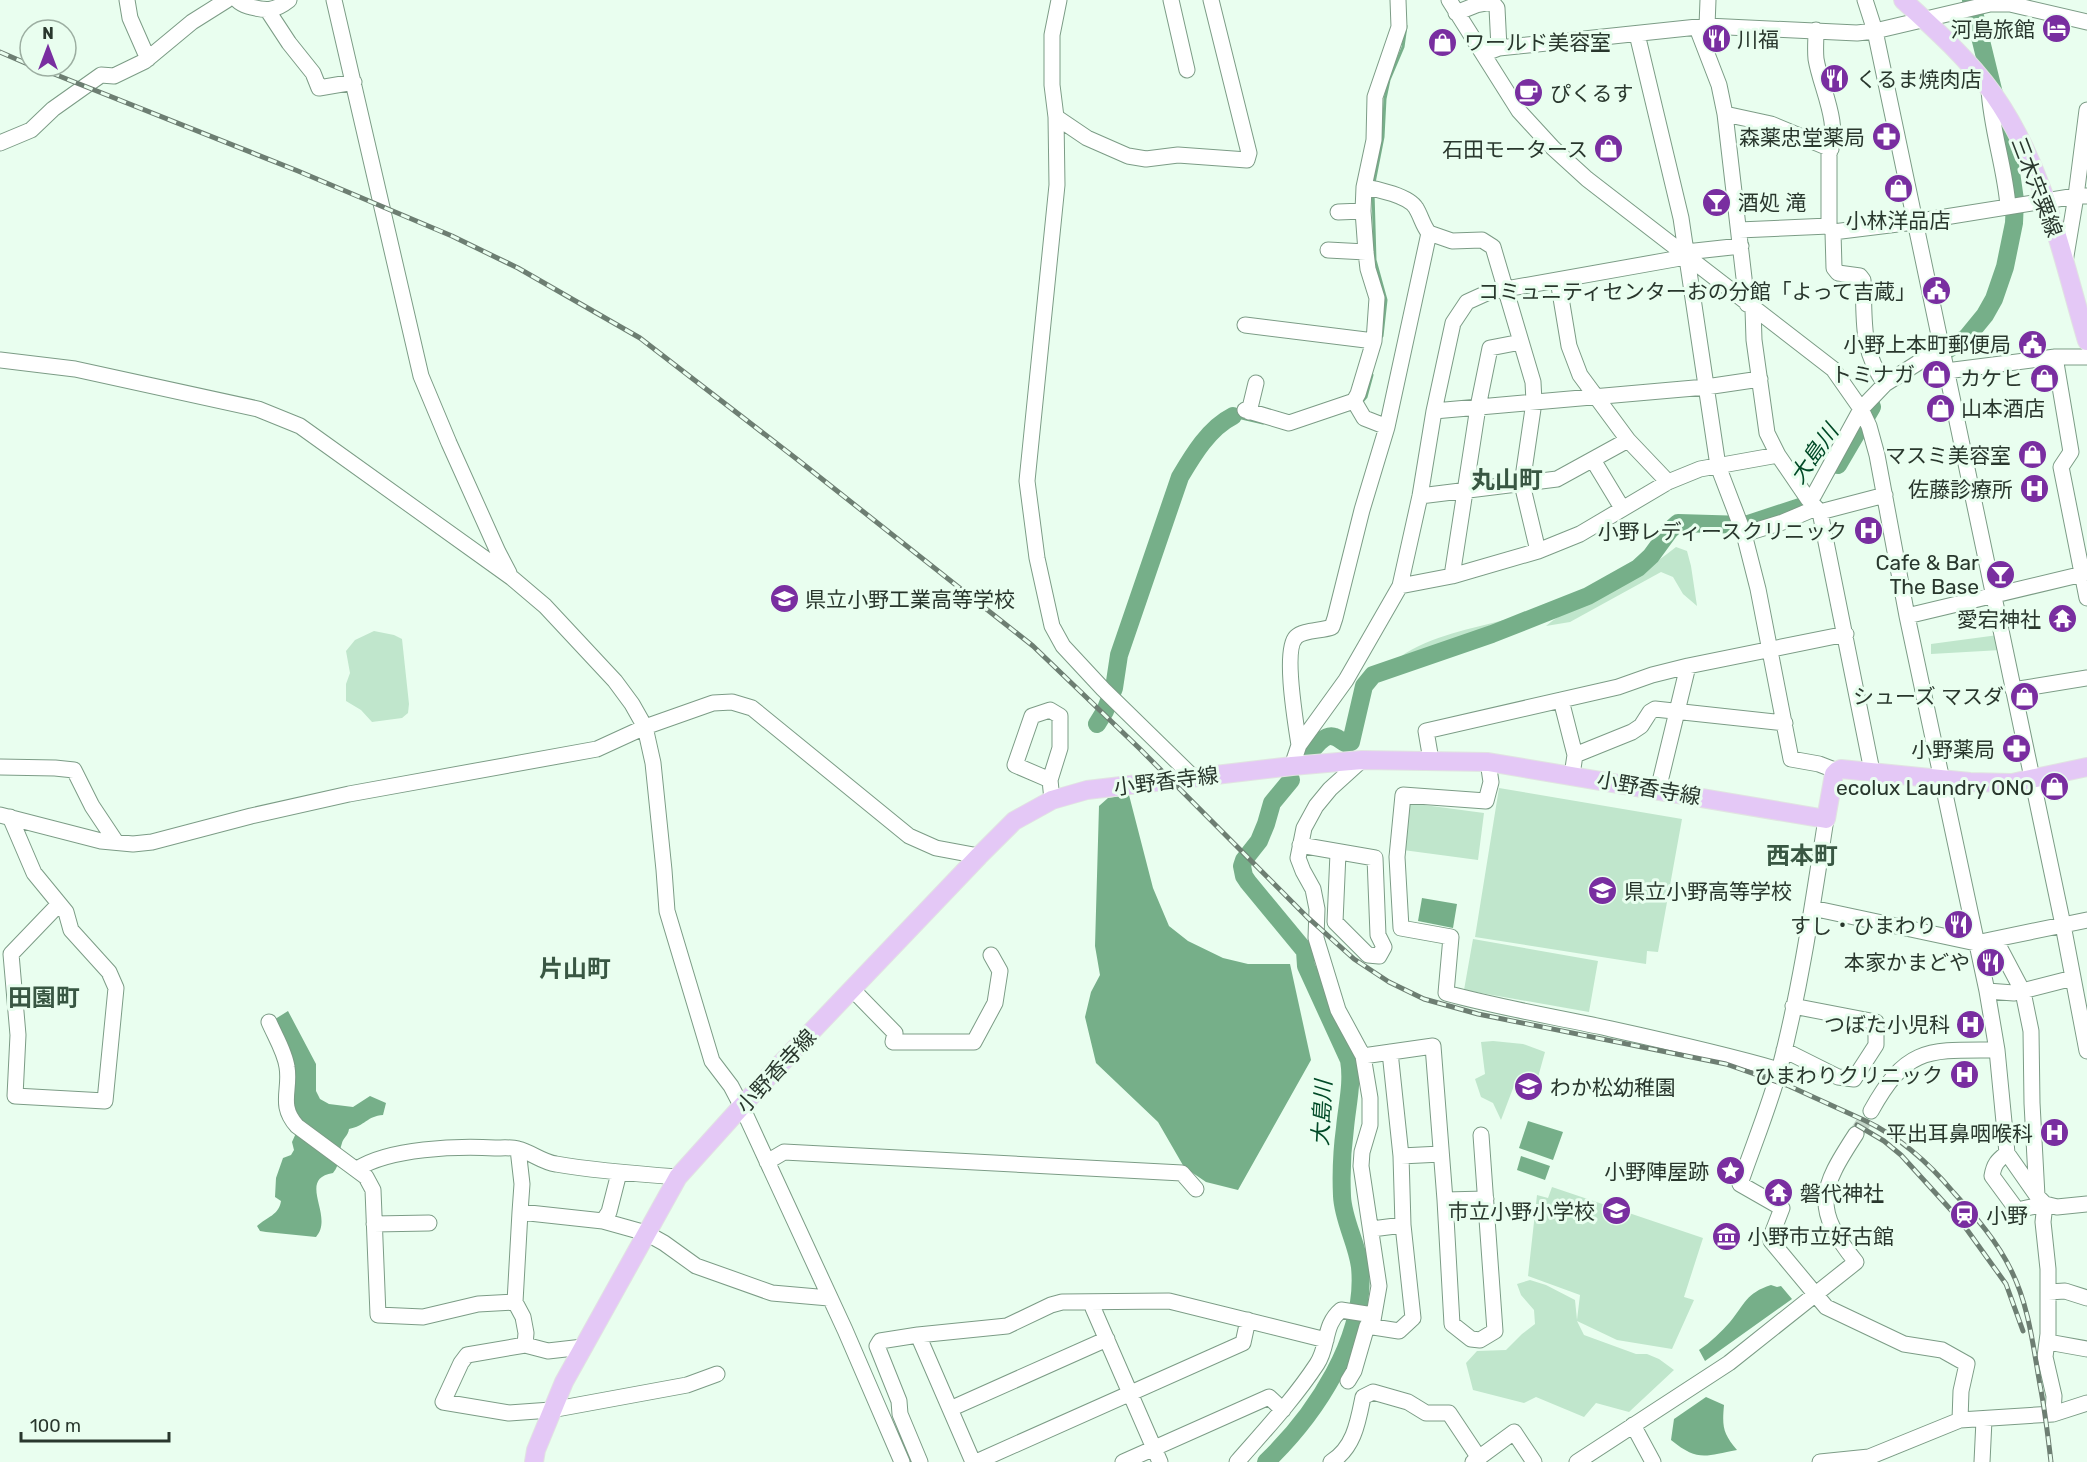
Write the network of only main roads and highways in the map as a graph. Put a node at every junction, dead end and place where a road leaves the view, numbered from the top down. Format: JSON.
{"nodes":[{"id":1,"x":1903,"y":0,"type":"edge"},
{"id":2,"x":2087,"y":341,"type":"edge"},
{"id":3,"x":2087,"y":767,"type":"edge"},
{"id":4,"x":534,"y":1462,"type":"edge"}],
"edges":[{"from":1,"to":2,"type":"main road","name":"三木宍粟線"},
{"from":3,"to":4,"type":"main road","name":"小野香寺線"}]}
